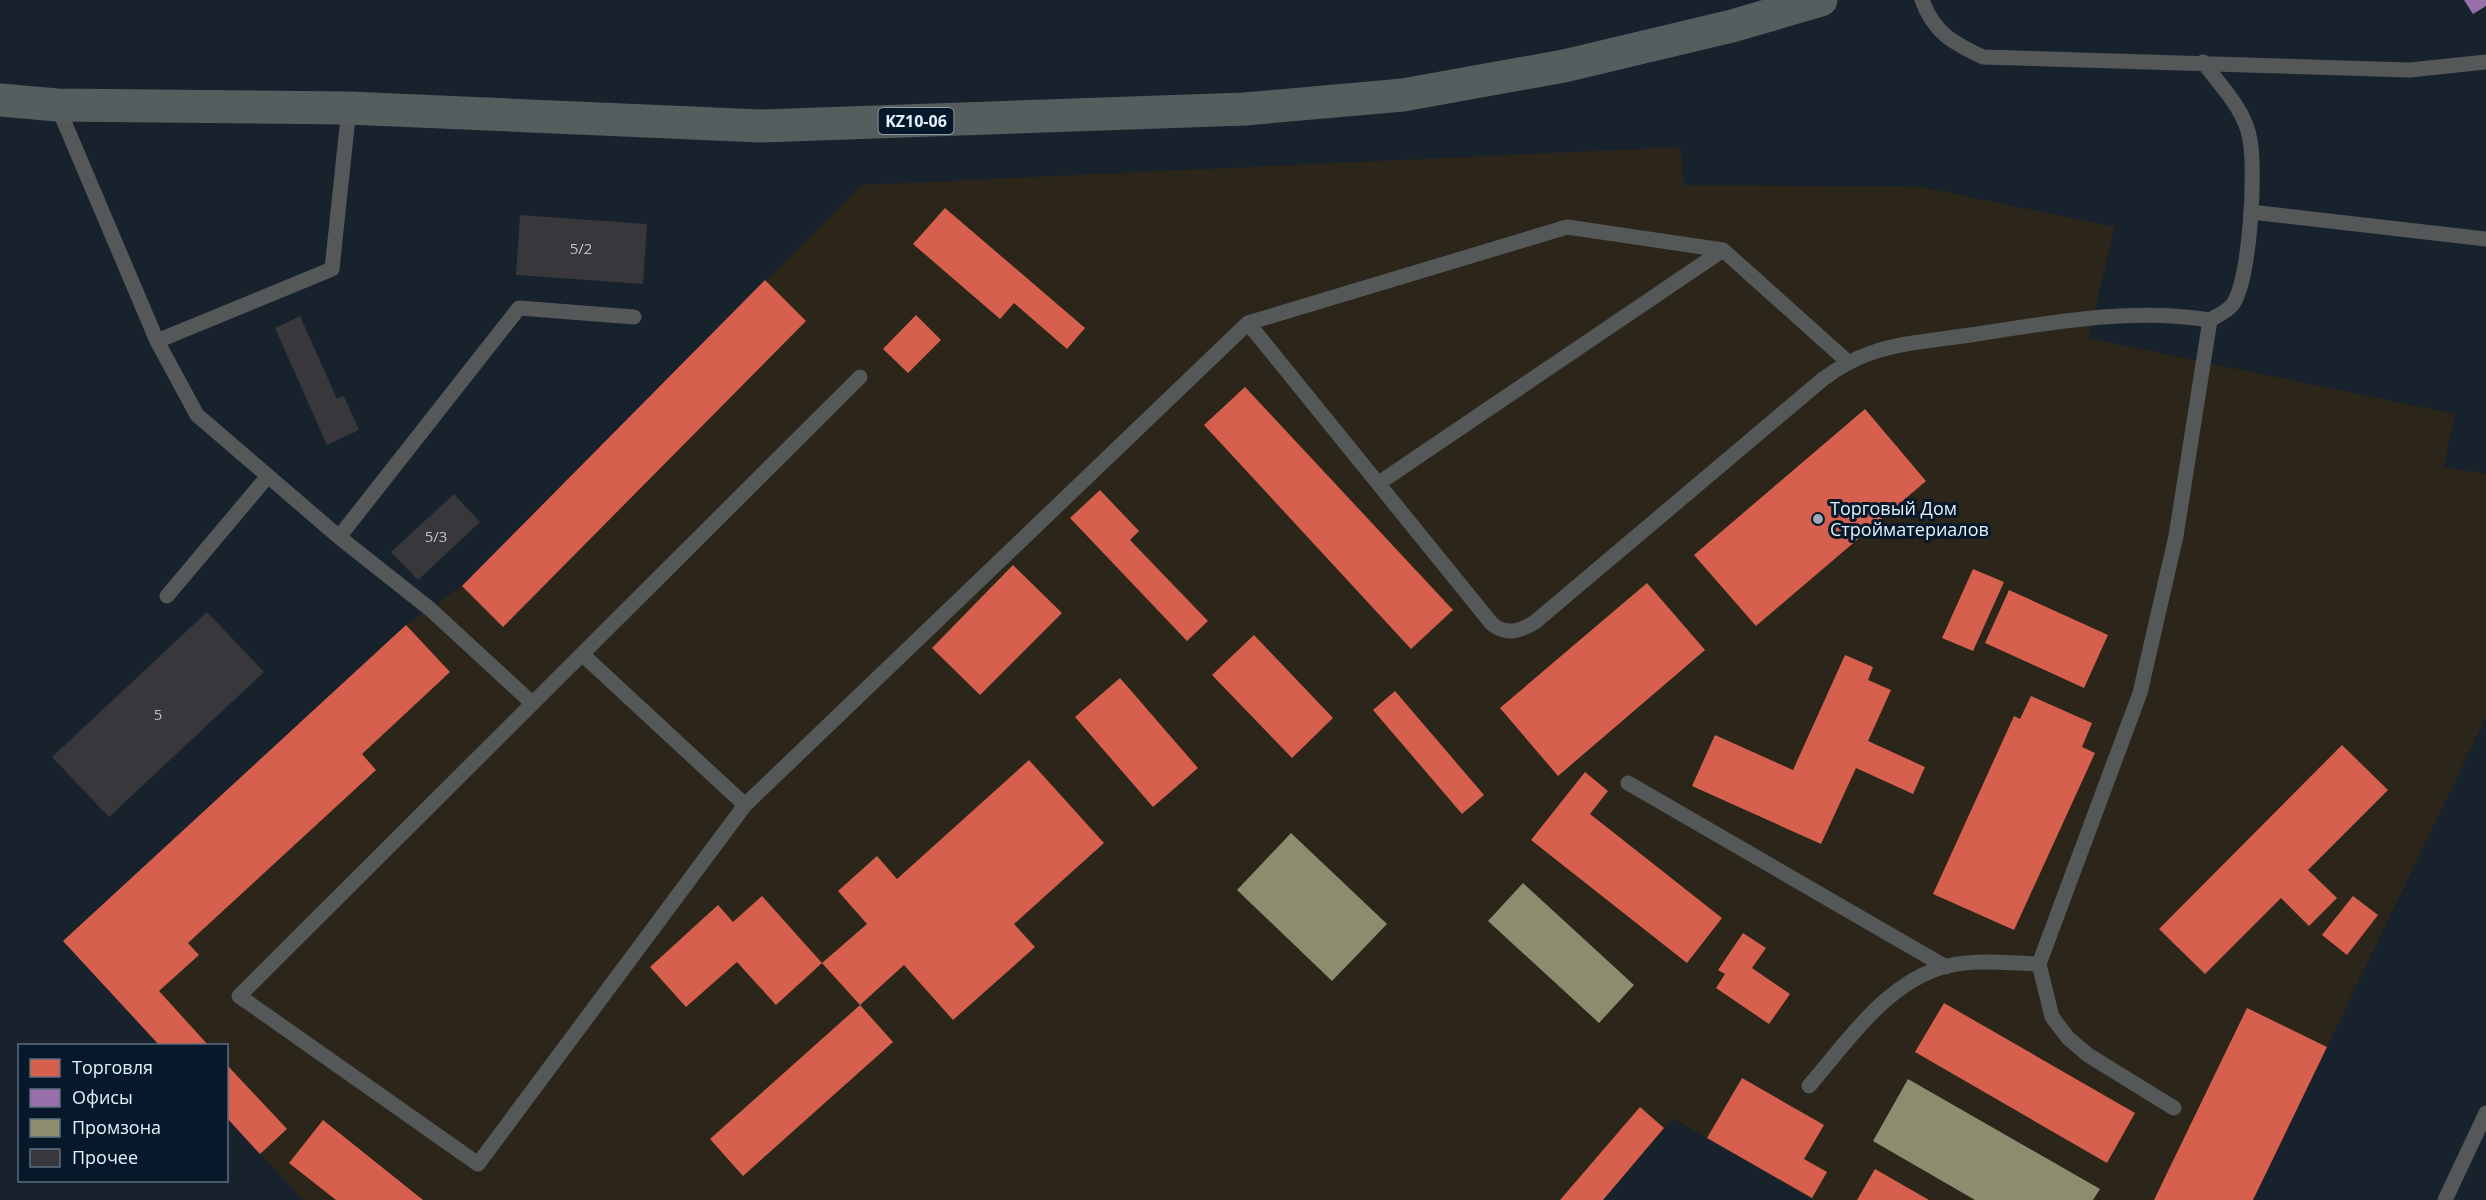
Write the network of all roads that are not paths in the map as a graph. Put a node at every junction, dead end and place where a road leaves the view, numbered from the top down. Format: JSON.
{"nodes":[{"id":1,"x":1821,"y":0,"type":"edge"},
{"id":2,"x":1922,"y":0,"type":"edge"},
{"id":3,"x":2203,"y":62,"type":"junction"},
{"id":4,"x":2486,"y":62,"type":"edge"},
{"id":5,"x":0,"y":100,"type":"edge"},
{"id":6,"x":57,"y":105,"type":"junction"},
{"id":7,"x":349,"y":108,"type":"junction"},
{"id":8,"x":2251,"y":212,"type":"junction"},
{"id":9,"x":2486,"y":238,"type":"edge"},
{"id":10,"x":1723,"y":250,"type":"junction"},
{"id":11,"x":634,"y":317,"type":"dead end"},
{"id":12,"x":2210,"y":321,"type":"junction"},
{"id":13,"x":1248,"y":323,"type":"junction"},
{"id":14,"x":157,"y":341,"type":"junction"},
{"id":15,"x":1848,"y":362,"type":"junction"},
{"id":16,"x":860,"y":377,"type":"dead end"},
{"id":17,"x":268,"y":476,"type":"junction"},
{"id":18,"x":1379,"y":483,"type":"junction"},
{"id":19,"x":339,"y":537,"type":"junction"},
{"id":20,"x":167,"y":596,"type":"dead end"},
{"id":21,"x":582,"y":654,"type":"junction"},
{"id":22,"x":532,"y":703,"type":"junction"},
{"id":23,"x":1628,"y":783,"type":"dead end"},
{"id":24,"x":745,"y":805,"type":"junction"},
{"id":25,"x":2039,"y":964,"type":"junction"},
{"id":26,"x":1946,"y":966,"type":"junction"},
{"id":27,"x":1809,"y":1086,"type":"dead end"},
{"id":28,"x":2174,"y":1108,"type":"dead end"},
{"id":29,"x":2486,"y":1113,"type":"edge"},
{"id":30,"x":2445,"y":1200,"type":"edge"}],
"edges":[{"from":1,"to":7,"type":"highway","number":"KZ10-06"},
{"from":2,"to":3,"type":"lane"},
{"from":3,"to":4,"type":"lane"},
{"from":3,"to":8,"type":"lane"},
{"from":5,"to":6,"type":"highway","number":"KZ10-06"},
{"from":6,"to":7,"type":"highway","number":"KZ10-06"},
{"from":6,"to":14,"type":"lane"},
{"from":7,"to":14,"type":"lane"},
{"from":8,"to":9,"type":"lane"},
{"from":8,"to":12,"type":"lane"},
{"from":10,"to":13,"type":"lane"},
{"from":10,"to":15,"type":"lane"},
{"from":10,"to":18,"type":"lane"},
{"from":11,"to":19,"type":"lane"},
{"from":12,"to":15,"type":"lane"},
{"from":12,"to":25,"type":"lane"},
{"from":13,"to":18,"type":"lane"},
{"from":13,"to":24,"type":"lane"},
{"from":14,"to":17,"type":"lane"},
{"from":15,"to":18,"type":"lane"},
{"from":16,"to":21,"type":"lane"},
{"from":17,"to":19,"type":"lane"},
{"from":17,"to":20,"type":"lane"},
{"from":19,"to":22,"type":"lane"},
{"from":21,"to":22,"type":"lane"},
{"from":21,"to":24,"type":"lane"},
{"from":22,"to":24,"type":"lane"},
{"from":23,"to":26,"type":"lane"},
{"from":25,"to":26,"type":"lane"},
{"from":25,"to":28,"type":"lane"},
{"from":26,"to":27,"type":"lane"},
{"from":29,"to":30,"type":"lane"}]}
